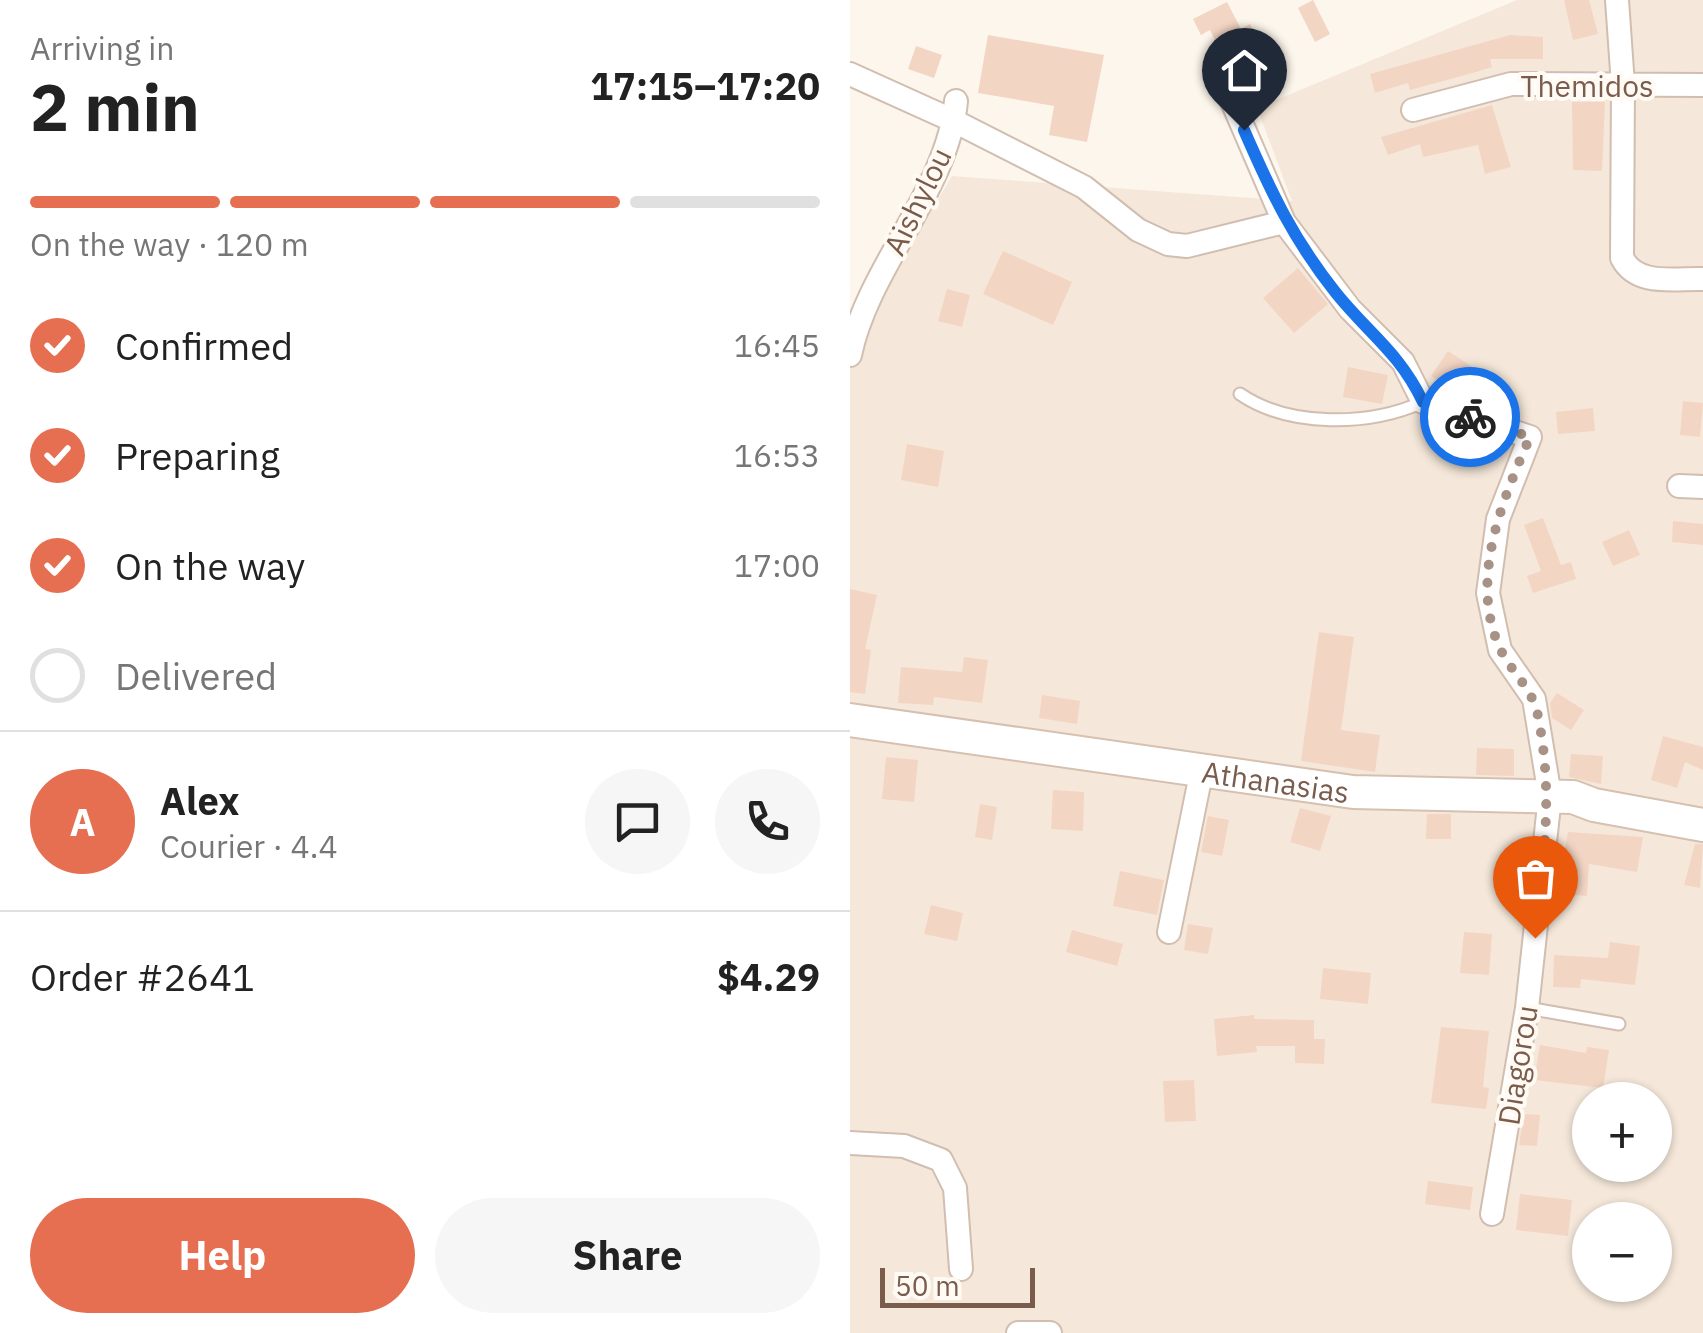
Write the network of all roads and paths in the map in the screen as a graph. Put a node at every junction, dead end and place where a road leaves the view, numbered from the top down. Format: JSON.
{"nodes":[{"id":1,"x":1618,"y":0,"type":"edge"},
{"id":2,"x":850,"y":74,"type":"edge"},
{"id":3,"x":1623,"y":85,"type":"junction"},
{"id":4,"x":1703,"y":85,"type":"edge"},
{"id":5,"x":1230,"y":100,"type":"dead end"},
{"id":6,"x":955,"y":110,"type":"junction"},
{"id":7,"x":1413,"y":110,"type":"dead end"},
{"id":8,"x":1284,"y":222,"type":"junction"},
{"id":9,"x":1703,"y":279,"type":"edge"},
{"id":10,"x":850,"y":355,"type":"edge"},
{"id":11,"x":1240,"y":394,"type":"dead end"},
{"id":12,"x":1423,"y":402,"type":"junction"},
{"id":13,"x":1679,"y":486,"type":"dead end"},
{"id":14,"x":1703,"y":487,"type":"edge"},
{"id":15,"x":850,"y":720,"type":"edge"},
{"id":16,"x":1202,"y":770,"type":"junction"},
{"id":17,"x":1550,"y":796,"type":"junction"},
{"id":18,"x":1703,"y":825,"type":"edge"},
{"id":19,"x":1168,"y":932,"type":"dead end"},
{"id":20,"x":1527,"y":1008,"type":"junction"},
{"id":21,"x":1619,"y":1024,"type":"dead end"},
{"id":22,"x":850,"y":1142,"type":"edge"},
{"id":23,"x":1492,"y":1214,"type":"dead end"},
{"id":24,"x":961,"y":1269,"type":"dead end"},
{"id":25,"x":1036,"y":1332,"type":"edge"},
{"id":26,"x":1018,"y":1333,"type":"edge"},
{"id":27,"x":1050,"y":1333,"type":"edge"}],
"edges":[{"from":1,"to":3,"type":"street"},
{"from":2,"to":6,"type":"street"},
{"from":3,"to":4,"type":"street","name":"Themidos"},
{"from":3,"to":7,"type":"street","name":"Themidos"},
{"from":3,"to":9,"type":"street"},
{"from":5,"to":8,"type":"street"},
{"from":6,"to":8,"type":"street"},
{"from":6,"to":10,"type":"street","name":"Aishylou"},
{"from":8,"to":12,"type":"street"},
{"from":11,"to":12,"type":"lane"},
{"from":12,"to":17,"type":"street","name":"Diagorou"},
{"from":13,"to":14,"type":"street"},
{"from":15,"to":16,"type":"street","name":"Athanasias"},
{"from":16,"to":17,"type":"street","name":"Athanasias"},
{"from":16,"to":19,"type":"street"},
{"from":17,"to":18,"type":"street","name":"Athanasias"},
{"from":17,"to":20,"type":"street","name":"Diagorou"},
{"from":20,"to":21,"type":"lane"},
{"from":20,"to":23,"type":"street","name":"Diagorou"},
{"from":22,"to":24,"type":"street"},
{"from":25,"to":26,"type":"street"},
{"from":25,"to":27,"type":"street"}]}
